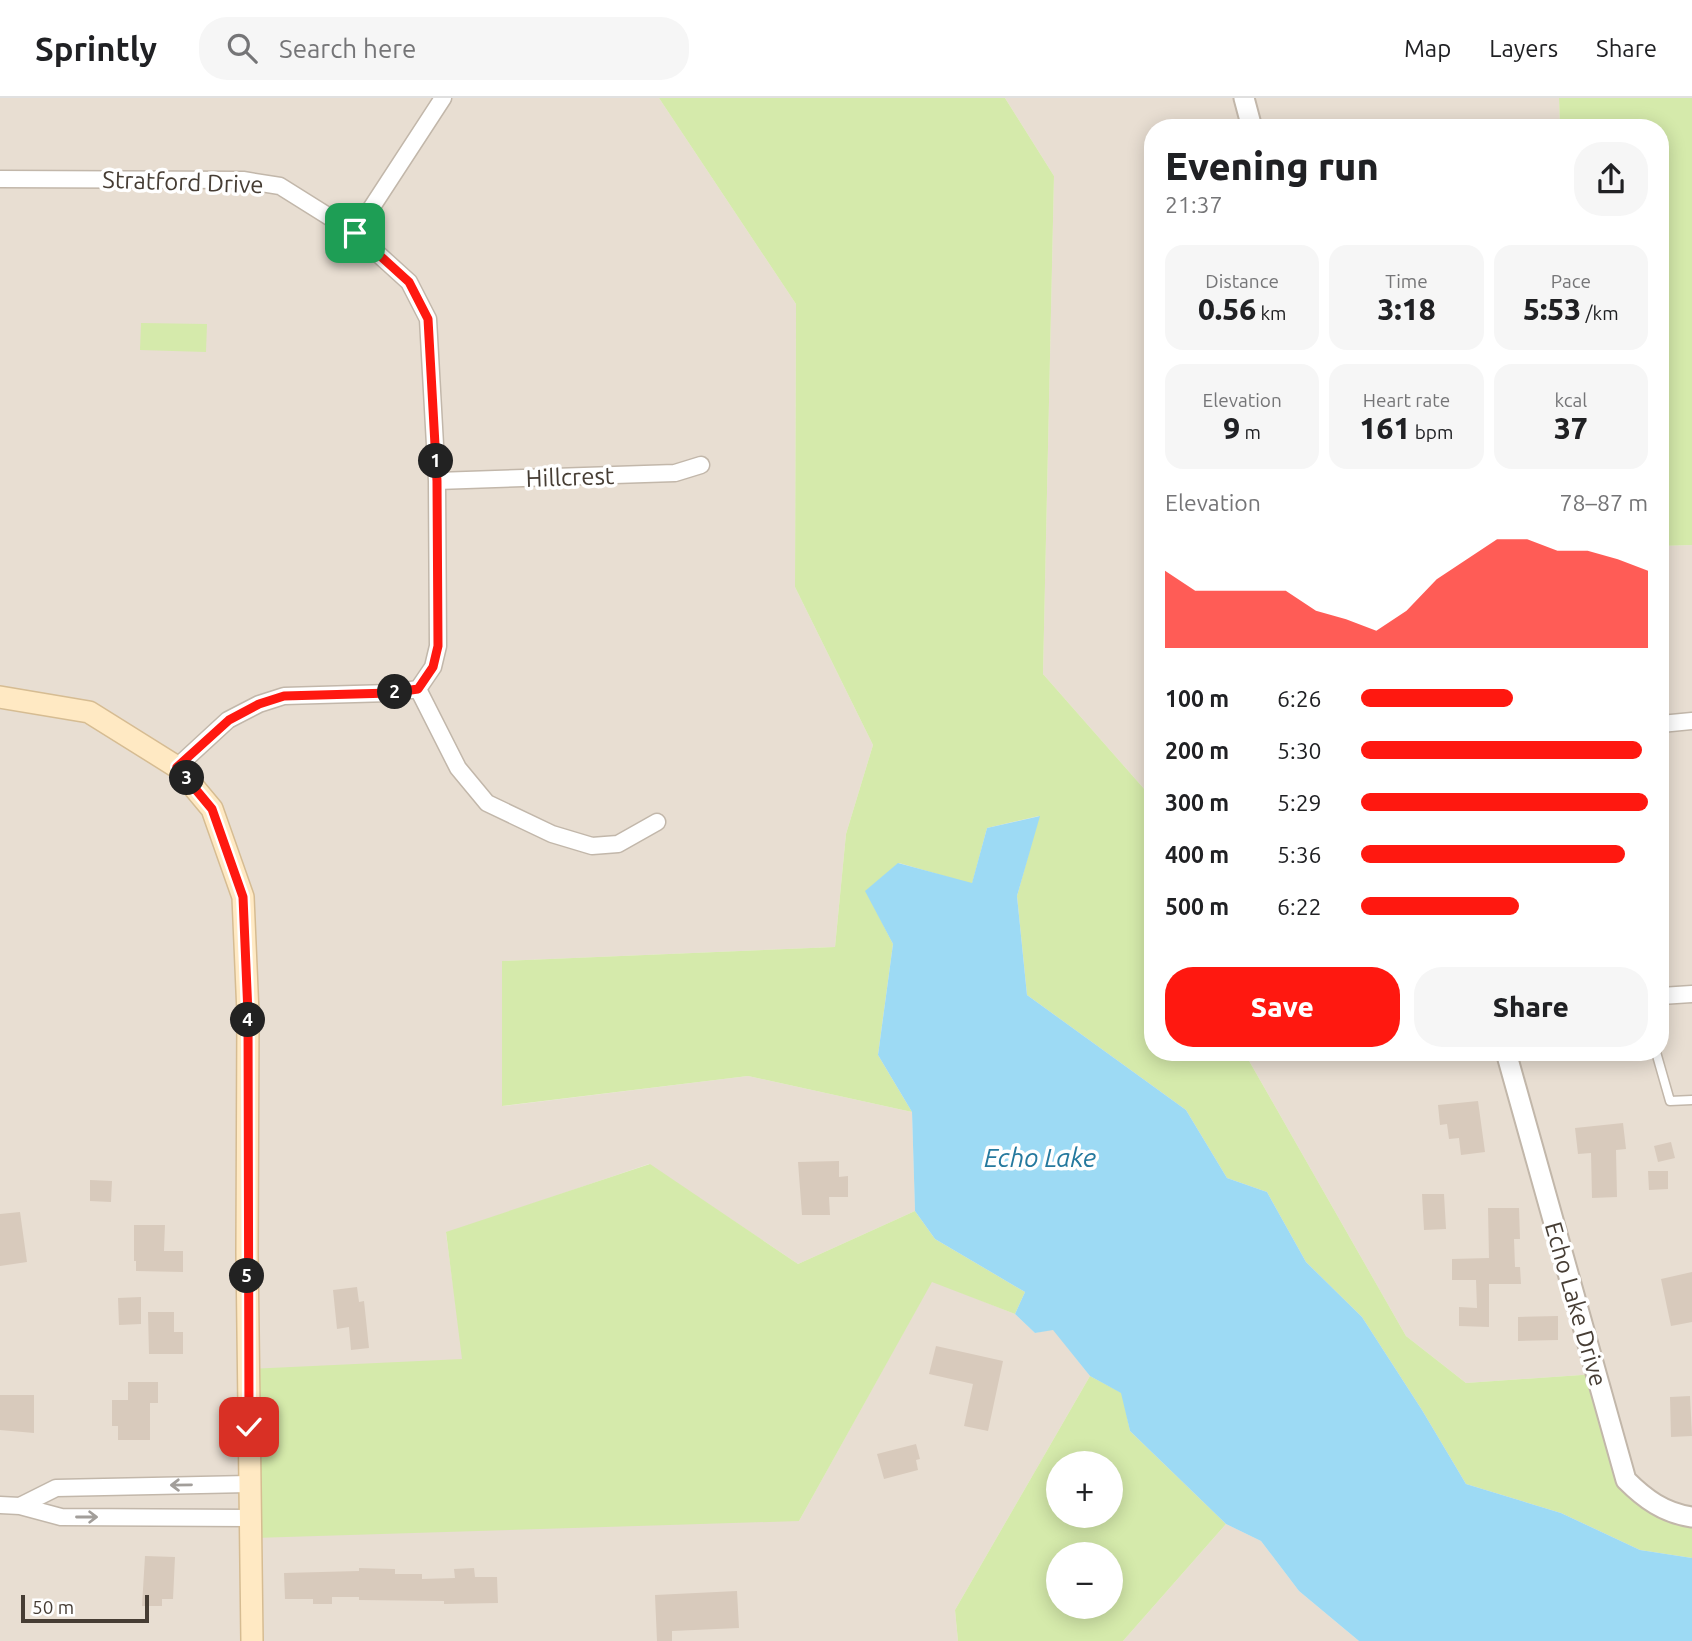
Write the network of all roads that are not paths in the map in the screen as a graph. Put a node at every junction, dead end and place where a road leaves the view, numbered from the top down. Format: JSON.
{"nodes":[{"id":1,"x":443,"y":98,"type":"edge"},
{"id":2,"x":1244,"y":98,"type":"edge"},
{"id":3,"x":1250,"y":119,"type":"edge"},
{"id":4,"x":0,"y":180,"type":"edge"},
{"id":5,"x":355,"y":233,"type":"junction"},
{"id":6,"x":701,"y":465,"type":"dead end"},
{"id":7,"x":437,"y":481,"type":"junction"},
{"id":8,"x":418,"y":689,"type":"junction"},
{"id":9,"x":0,"y":697,"type":"edge"},
{"id":10,"x":1692,"y":721,"type":"edge"},
{"id":11,"x":1669,"y":723,"type":"edge"},
{"id":12,"x":177,"y":767,"type":"junction"},
{"id":13,"x":657,"y":822,"type":"dead end"},
{"id":14,"x":1692,"y":994,"type":"edge"},
{"id":15,"x":1669,"y":995,"type":"edge"},
{"id":16,"x":1509,"y":1061,"type":"edge"},
{"id":17,"x":1659,"y":1061,"type":"edge"},
{"id":18,"x":1692,"y":1100,"type":"edge"},
{"id":19,"x":249,"y":1484,"type":"junction"},
{"id":20,"x":0,"y":1505,"type":"edge"},
{"id":21,"x":20,"y":1506,"type":"junction"},
{"id":22,"x":1692,"y":1517,"type":"edge"},
{"id":23,"x":249,"y":1518,"type":"junction"},
{"id":24,"x":252,"y":1641,"type":"edge"}],
"edges":[{"from":1,"to":5,"type":"street"},
{"from":2,"to":3,"type":"street"},
{"from":4,"to":5,"type":"street","name":"Stratford Drive"},
{"from":5,"to":7,"type":"street","name":"Stratford Drive"},
{"from":6,"to":7,"type":"street","name":"Hillcrest"},
{"from":7,"to":8,"type":"street","name":"Stratford Drive"},
{"from":8,"to":12,"type":"street"},
{"from":8,"to":13,"type":"street"},
{"from":9,"to":12,"type":"main road"},
{"from":10,"to":11,"type":"street"},
{"from":12,"to":19,"type":"main road"},
{"from":14,"to":15,"type":"street"},
{"from":16,"to":22,"type":"street","name":"Echo Lake Drive"},
{"from":17,"to":18,"type":"lane"},
{"from":19,"to":21,"type":"street","one_way":true},
{"from":19,"to":23,"type":"main road"},
{"from":20,"to":21,"type":"street"},
{"from":21,"to":23,"type":"street","one_way":true},
{"from":23,"to":24,"type":"main road"}]}
